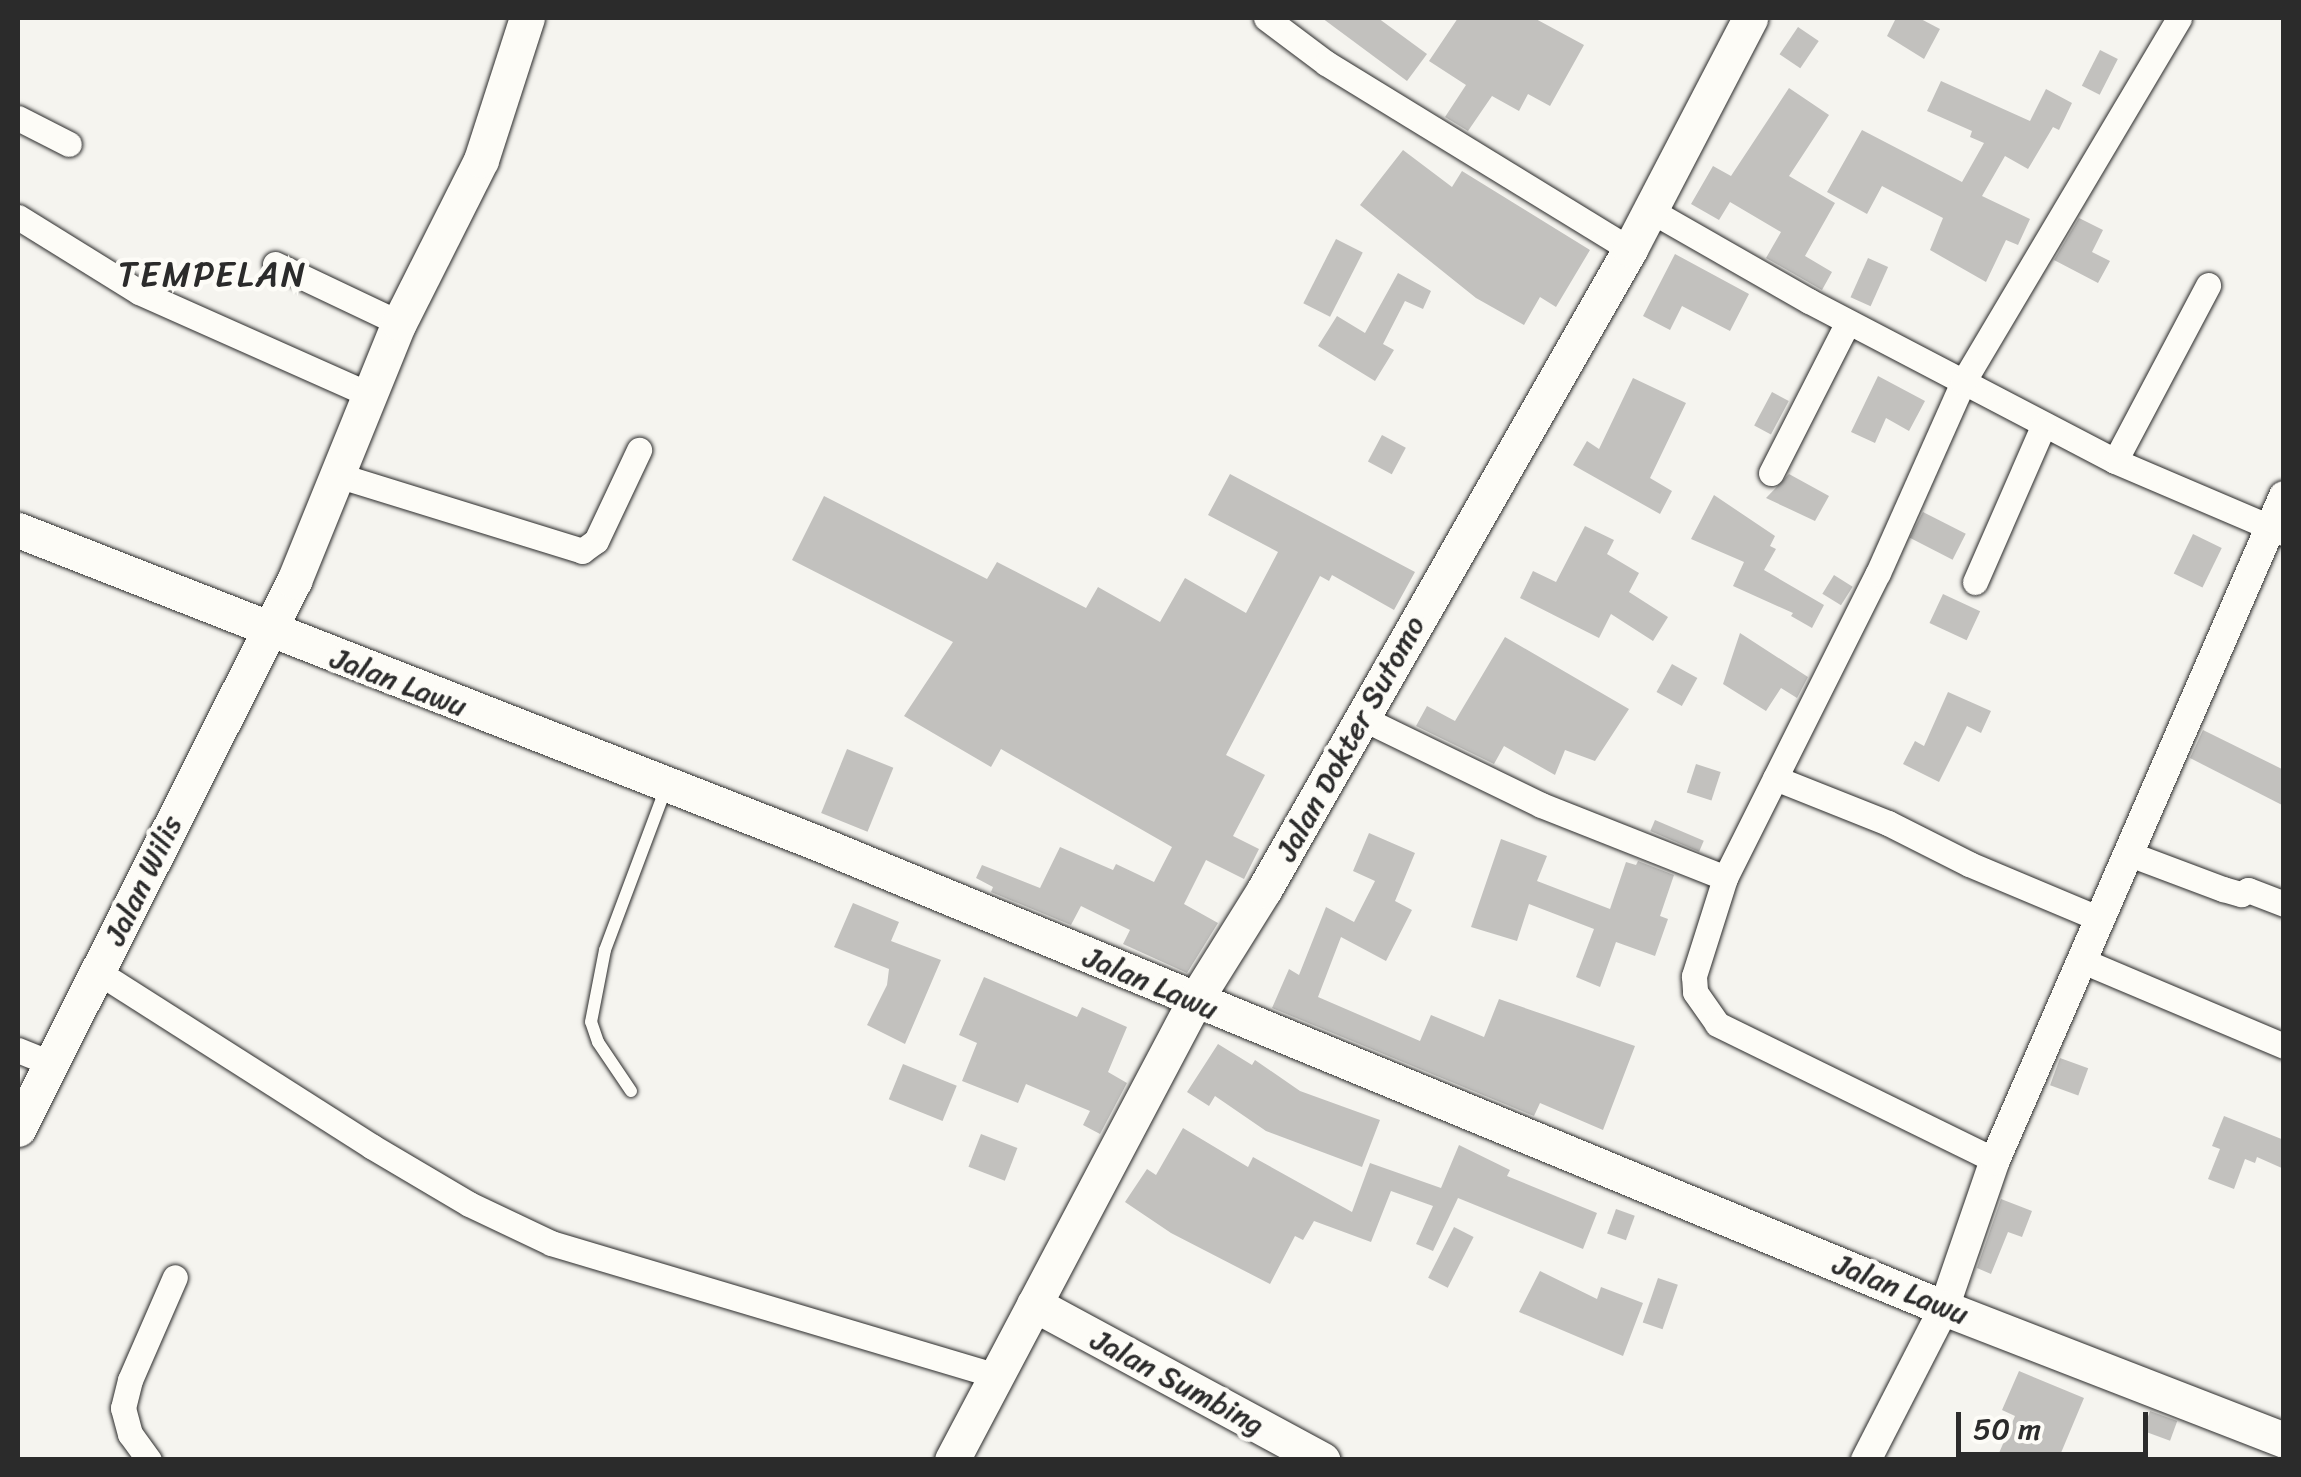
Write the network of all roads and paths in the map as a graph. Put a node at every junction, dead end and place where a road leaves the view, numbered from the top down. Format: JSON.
{"nodes":[{"id":1,"x":526,"y":18,"type":"edge"},
{"id":2,"x":1266,"y":18,"type":"edge"},
{"id":3,"x":1750,"y":18,"type":"edge"},
{"id":4,"x":2179,"y":18,"type":"edge"},
{"id":5,"x":18,"y":118,"type":"edge"},
{"id":6,"x":69,"y":144,"type":"dead end"},
{"id":7,"x":1650,"y":210,"type":"junction"},
{"id":8,"x":18,"y":216,"type":"edge"},
{"id":9,"x":1630,"y":249,"type":"junction"},
{"id":10,"x":275,"y":264,"type":"dead end"},
{"id":11,"x":2208,"y":285,"type":"dead end"},
{"id":12,"x":1848,"y":322,"type":"junction"},
{"id":13,"x":399,"y":323,"type":"junction"},
{"id":14,"x":1963,"y":382,"type":"junction"},
{"id":15,"x":368,"y":394,"type":"junction"},
{"id":16,"x":2044,"y":424,"type":"junction"},
{"id":17,"x":639,"y":450,"type":"dead end"},
{"id":18,"x":2115,"y":461,"type":"junction"},
{"id":19,"x":1771,"y":473,"type":"dead end"},
{"id":20,"x":334,"y":474,"type":"junction"},
{"id":21,"x":2284,"y":496,"type":"edge"},
{"id":22,"x":18,"y":530,"type":"edge"},
{"id":23,"x":2276,"y":530,"type":"edge"},
{"id":24,"x":1975,"y":582,"type":"dead end"},
{"id":25,"x":270,"y":632,"type":"junction"},
{"id":26,"x":1360,"y":717,"type":"junction"},
{"id":27,"x":1776,"y":778,"type":"junction"},
{"id":28,"x":667,"y":785,"type":"junction"},
{"id":29,"x":2126,"y":853,"type":"junction"},
{"id":30,"x":1725,"y":878,"type":"junction"},
{"id":31,"x":2284,"y":904,"type":"edge"},
{"id":32,"x":2100,"y":919,"type":"junction"},
{"id":33,"x":2083,"y":960,"type":"junction"},
{"id":34,"x":98,"y":972,"type":"junction"},
{"id":35,"x":1194,"y":1002,"type":"junction"},
{"id":36,"x":2284,"y":1046,"type":"edge"},
{"id":37,"x":18,"y":1050,"type":"edge"},
{"id":38,"x":51,"y":1063,"type":"junction"},
{"id":39,"x":631,"y":1091,"type":"dead end"},
{"id":40,"x":18,"y":1128,"type":"edge"},
{"id":41,"x":1993,"y":1168,"type":"junction"},
{"id":42,"x":176,"y":1276,"type":"dead end"},
{"id":43,"x":1034,"y":1304,"type":"junction"},
{"id":44,"x":1944,"y":1308,"type":"junction"},
{"id":45,"x":996,"y":1376,"type":"junction"},
{"id":46,"x":2284,"y":1440,"type":"edge"},
{"id":47,"x":150,"y":1460,"type":"edge"},
{"id":48,"x":952,"y":1460,"type":"edge"},
{"id":49,"x":1322,"y":1460,"type":"edge"},
{"id":50,"x":1866,"y":1460,"type":"edge"}],
"edges":[{"from":1,"to":13,"type":"main road","name":"Jalan Wilis"},
{"from":2,"to":9,"type":"street"},
{"from":3,"to":7,"type":"main road","name":"Jalan Dokter Sutomo"},
{"from":4,"to":14,"type":"street"},
{"from":5,"to":6,"type":"street"},
{"from":7,"to":9,"type":"main road","name":"Jalan Dokter Sutomo"},
{"from":7,"to":12,"type":"street"},
{"from":8,"to":15,"type":"street"},
{"from":9,"to":26,"type":"main road","name":"Jalan Dokter Sutomo"},
{"from":10,"to":13,"type":"street"},
{"from":11,"to":18,"type":"street"},
{"from":12,"to":14,"type":"street"},
{"from":12,"to":19,"type":"street"},
{"from":13,"to":15,"type":"main road","name":"Jalan Wilis"},
{"from":14,"to":16,"type":"street"},
{"from":14,"to":27,"type":"street"},
{"from":15,"to":20,"type":"main road","name":"Jalan Wilis"},
{"from":16,"to":18,"type":"street"},
{"from":16,"to":24,"type":"street"},
{"from":17,"to":20,"type":"street"},
{"from":18,"to":23,"type":"street"},
{"from":20,"to":25,"type":"main road","name":"Jalan Wilis"},
{"from":21,"to":23,"type":"street"},
{"from":22,"to":25,"type":"main road","name":"Jalan Lawu"},
{"from":23,"to":29,"type":"street"},
{"from":25,"to":28,"type":"main road","name":"Jalan Lawu"},
{"from":25,"to":34,"type":"main road","name":"Jalan Wilis"},
{"from":26,"to":30,"type":"street"},
{"from":26,"to":35,"type":"main road","name":"Jalan Dokter Sutomo"},
{"from":27,"to":30,"type":"street"},
{"from":27,"to":32,"type":"street"},
{"from":28,"to":35,"type":"main road","name":"Jalan Lawu"},
{"from":28,"to":39,"type":"lane"},
{"from":29,"to":31,"type":"street"},
{"from":29,"to":32,"type":"street"},
{"from":30,"to":41,"type":"street"},
{"from":32,"to":33,"type":"street"},
{"from":33,"to":36,"type":"street"},
{"from":33,"to":41,"type":"street"},
{"from":34,"to":38,"type":"main road","name":"Jalan Wilis"},
{"from":34,"to":45,"type":"street"},
{"from":35,"to":43,"type":"main road","name":"Jalan Dokter Sutomo"},
{"from":35,"to":44,"type":"main road","name":"Jalan Lawu"},
{"from":37,"to":38,"type":"street"},
{"from":38,"to":40,"type":"main road","name":"Jalan Wilis"},
{"from":41,"to":44,"type":"street"},
{"from":42,"to":47,"type":"street"},
{"from":43,"to":45,"type":"main road","name":"Jalan Dokter Sutomo"},
{"from":43,"to":49,"type":"main road","name":"Jalan Sumbing"},
{"from":44,"to":46,"type":"main road","name":"Jalan Lawu"},
{"from":44,"to":50,"type":"street"},
{"from":45,"to":48,"type":"main road","name":"Jalan Dokter Sutomo"}]}
